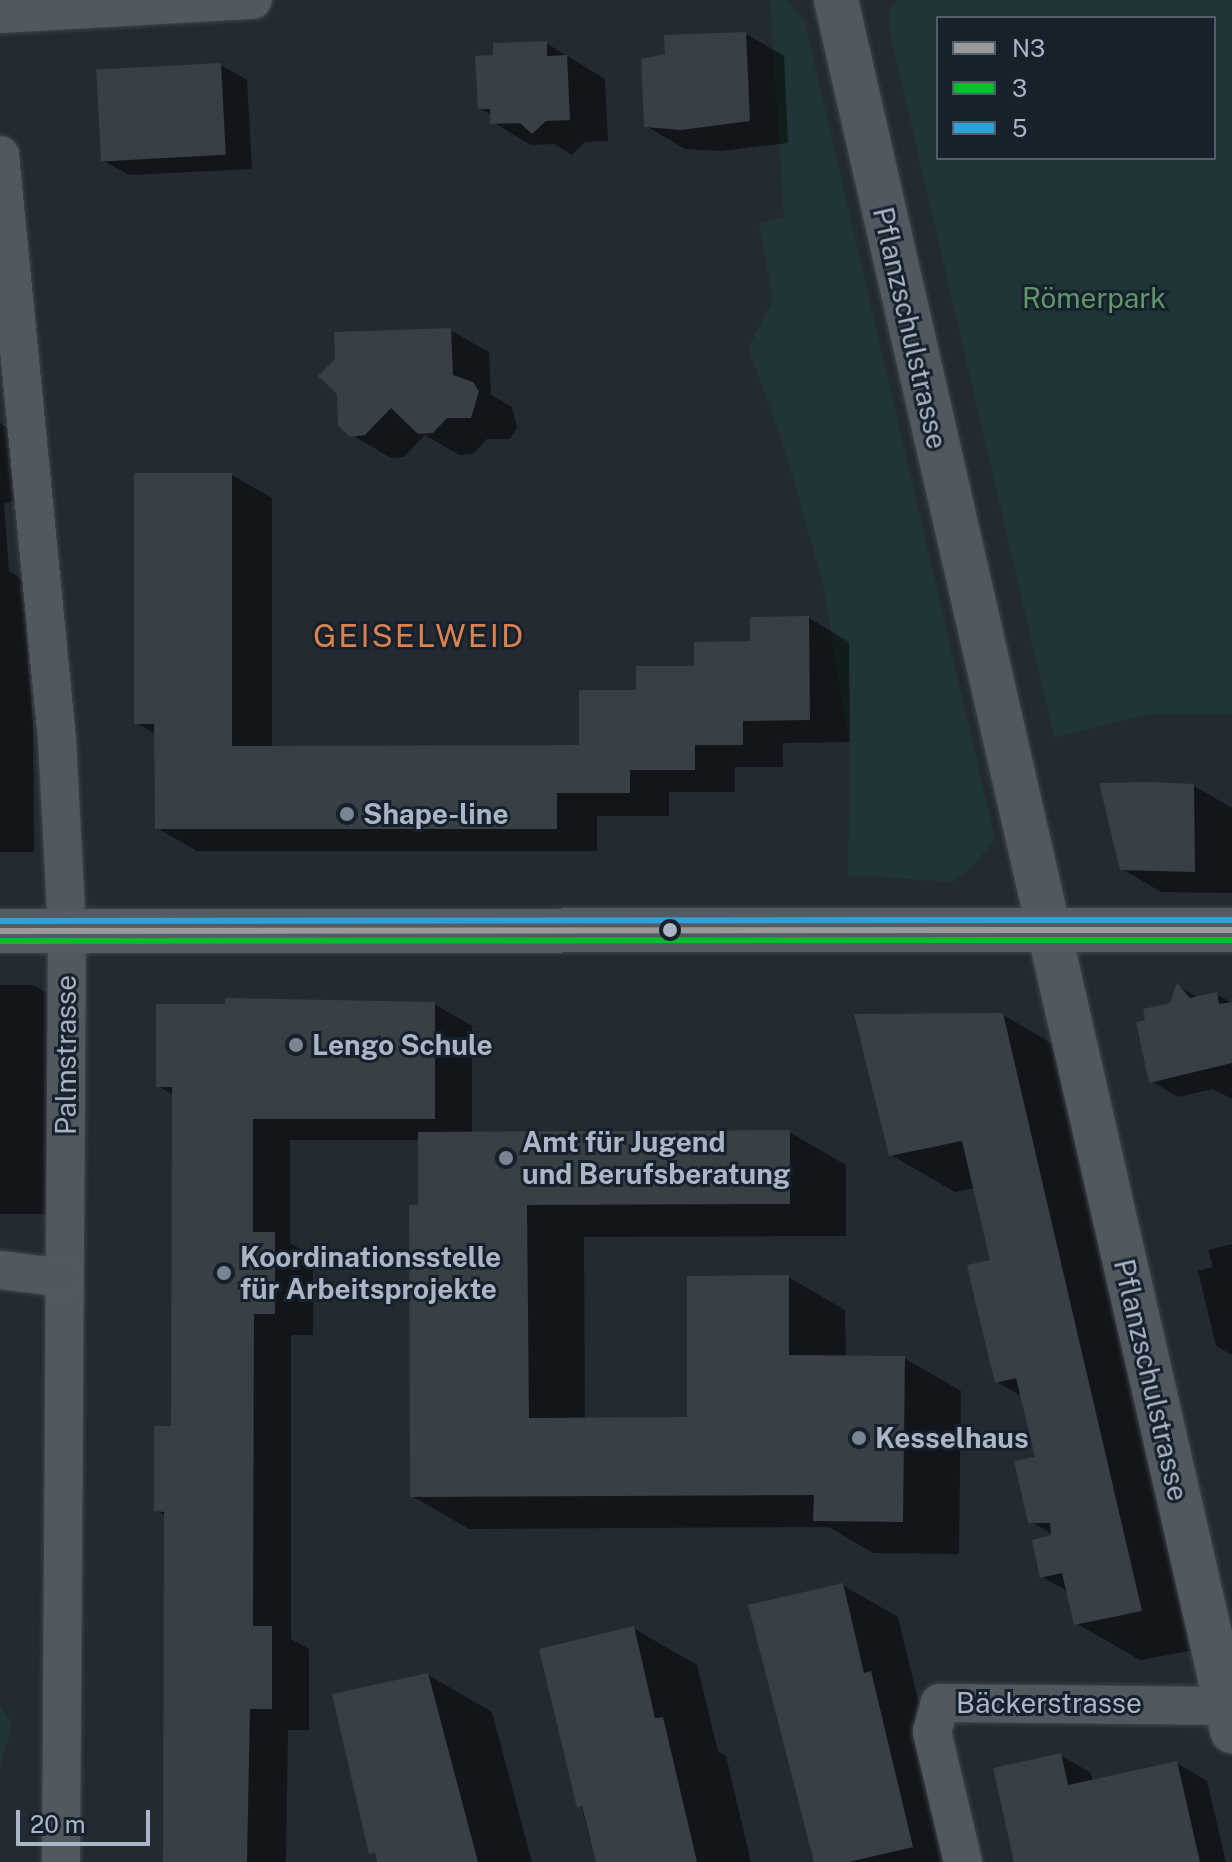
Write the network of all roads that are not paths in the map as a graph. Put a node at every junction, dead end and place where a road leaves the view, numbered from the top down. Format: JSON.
{"nodes":[{"id":1,"x":253,"y":0,"type":"edge"},
{"id":2,"x":836,"y":0,"type":"edge"},
{"id":3,"x":0,"y":14,"type":"edge"},
{"id":4,"x":0,"y":155,"type":"edge"},
{"id":5,"x":1047,"y":929,"type":"junction"},
{"id":6,"x":1232,"y":930,"type":"edge"},
{"id":7,"x":0,"y":931,"type":"edge"},
{"id":8,"x":67,"y":932,"type":"junction"},
{"id":9,"x":0,"y":1270,"type":"edge"},
{"id":10,"x":64,"y":1278,"type":"junction"},
{"id":11,"x":1230,"y":1715,"type":"edge"},
{"id":12,"x":61,"y":1862,"type":"edge"},
{"id":13,"x":963,"y":1862,"type":"edge"}],
"edges":[{"from":1,"to":3,"type":"street"},
{"from":2,"to":5,"type":"street","name":"Pflanzschulstrasse"},
{"from":4,"to":8,"type":"street","name":"Palmstrasse"},
{"from":5,"to":6,"type":"main road"},
{"from":5,"to":8,"type":"main road"},
{"from":5,"to":11,"type":"street","name":"Pflanzschulstrasse"},
{"from":7,"to":8,"type":"main road"},
{"from":8,"to":10,"type":"street","name":"Palmstrasse"},
{"from":9,"to":10,"type":"street"},
{"from":10,"to":12,"type":"street","name":"Palmstrasse"},
{"from":11,"to":13,"type":"street","name":"Bäckerstrasse"}]}
